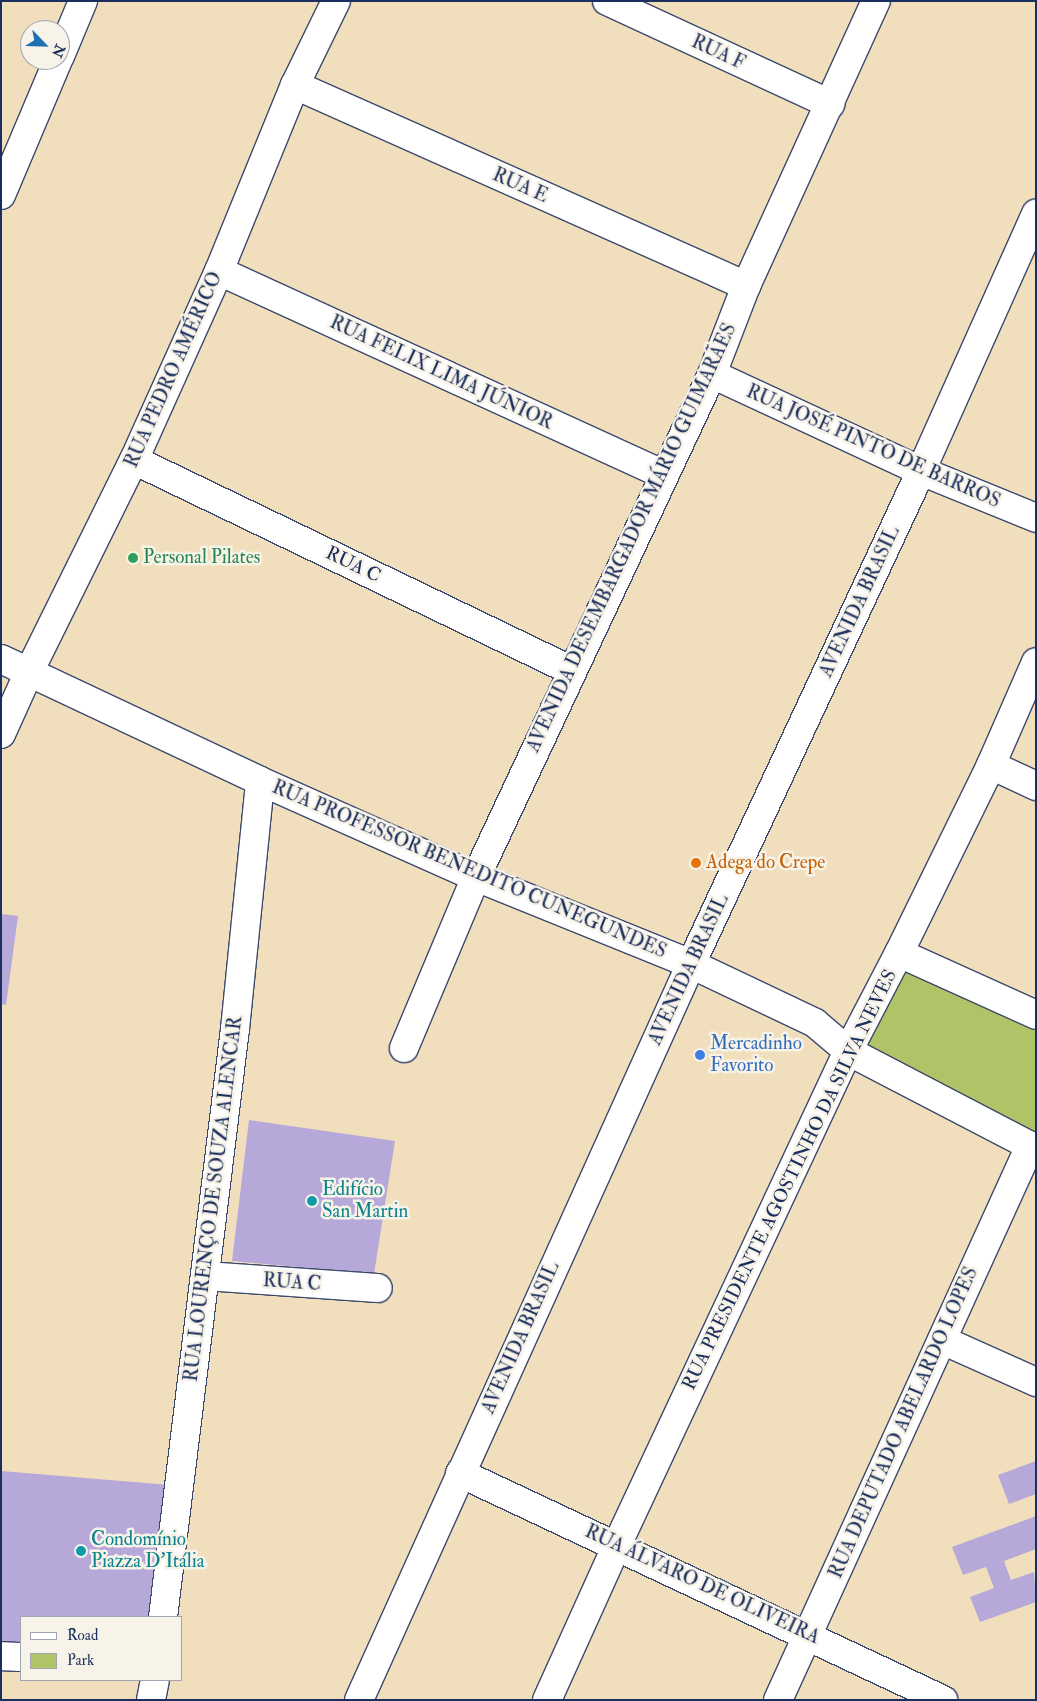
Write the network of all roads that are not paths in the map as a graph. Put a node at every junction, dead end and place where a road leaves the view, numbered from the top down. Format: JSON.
{"nodes":[{"id":1,"x":83,"y":1,"type":"edge"},
{"id":2,"x":336,"y":1,"type":"edge"},
{"id":3,"x":607,"y":1,"type":"edge"},
{"id":4,"x":876,"y":1,"type":"edge"},
{"id":5,"x":70,"y":32,"type":"edge"},
{"id":6,"x":54,"y":70,"type":"edge"},
{"id":7,"x":295,"y":85,"type":"junction"},
{"id":8,"x":830,"y":104,"type":"junction"},
{"id":9,"x":1,"y":195,"type":"edge"},
{"id":10,"x":1036,"y":214,"type":"edge"},
{"id":11,"x":219,"y":271,"type":"junction"},
{"id":12,"x":746,"y":286,"type":"junction"},
{"id":13,"x":712,"y":374,"type":"junction"},
{"id":14,"x":134,"y":460,"type":"junction"},
{"id":15,"x":921,"y":471,"type":"junction"},
{"id":16,"x":664,"y":475,"type":"junction"},
{"id":17,"x":1036,"y":518,"type":"edge"},
{"id":18,"x":1,"y":659,"type":"edge"},
{"id":19,"x":1036,"y":662,"type":"edge"},
{"id":20,"x":571,"y":670,"type":"junction"},
{"id":21,"x":29,"y":672,"type":"junction"},
{"id":22,"x":1,"y":734,"type":"edge"},
{"id":23,"x":990,"y":765,"type":"junction"},
{"id":24,"x":260,"y":781,"type":"junction"},
{"id":25,"x":1036,"y":786,"type":"edge"},
{"id":26,"x":476,"y":877,"type":"junction"},
{"id":27,"x":899,"y":953,"type":"junction"},
{"id":28,"x":691,"y":964,"type":"junction"},
{"id":29,"x":1036,"y":1015,"type":"edge"},
{"id":30,"x":404,"y":1048,"type":"dead end"},
{"id":31,"x":848,"y":1050,"type":"junction"},
{"id":32,"x":1033,"y":1148,"type":"edge"},
{"id":33,"x":205,"y":1276,"type":"junction"},
{"id":34,"x":378,"y":1288,"type":"dead end"},
{"id":35,"x":942,"y":1340,"type":"junction"},
{"id":36,"x":1036,"y":1382,"type":"edge"},
{"id":37,"x":460,"y":1473,"type":"junction"},
{"id":38,"x":617,"y":1545,"type":"junction"},
{"id":39,"x":163,"y":1616,"type":"edge"},
{"id":40,"x":808,"y":1636,"type":"junction"},
{"id":41,"x":1,"y":1656,"type":"edge"},
{"id":42,"x":20,"y":1657,"type":"edge"},
{"id":43,"x":155,"y":1681,"type":"edge"},
{"id":44,"x":151,"y":1700,"type":"edge"},
{"id":45,"x":359,"y":1700,"type":"edge"},
{"id":46,"x":548,"y":1700,"type":"edge"},
{"id":47,"x":778,"y":1700,"type":"edge"},
{"id":48,"x":943,"y":1700,"type":"edge"}],
"edges":[{"from":1,"to":5,"type":"street"},
{"from":2,"to":7,"type":"street","name":"RUA PEDRO AMÉRICO"},
{"from":3,"to":8,"type":"street","name":"RUA F"},
{"from":4,"to":8,"type":"street","name":"AVENIDA DESEMBARGADOR MÁRIO GUIMARÃES"},
{"from":6,"to":9,"type":"street"},
{"from":7,"to":11,"type":"street","name":"RUA PEDRO AMÉRICO"},
{"from":7,"to":12,"type":"street","name":"RUA E"},
{"from":8,"to":12,"type":"street","name":"AVENIDA DESEMBARGADOR MÁRIO GUIMARÃES"},
{"from":10,"to":15,"type":"street","name":"AVENIDA BRASIL"},
{"from":11,"to":14,"type":"street","name":"RUA PEDRO AMÉRICO"},
{"from":11,"to":16,"type":"street","name":"RUA FELIX LIMA JÚNIOR"},
{"from":12,"to":13,"type":"street","name":"AVENIDA DESEMBARGADOR MÁRIO GUIMARÃES"},
{"from":13,"to":15,"type":"street","name":"RUA JOSÉ PINTO DE BARROS"},
{"from":13,"to":16,"type":"street","name":"AVENIDA DESEMBARGADOR MÁRIO GUIMARÃES"},
{"from":14,"to":20,"type":"street","name":"RUA C"},
{"from":14,"to":21,"type":"street","name":"RUA PEDRO AMÉRICO"},
{"from":15,"to":17,"type":"street","name":"RUA JOSÉ PINTO DE BARROS"},
{"from":15,"to":28,"type":"street","name":"AVENIDA BRASIL"},
{"from":16,"to":20,"type":"street","name":"AVENIDA DESEMBARGADOR MÁRIO GUIMARÃES"},
{"from":18,"to":21,"type":"street","name":"RUA PROFESSOR BENEDITO CUNEGUNDES"},
{"from":19,"to":23,"type":"street","name":"RUA PRESIDENTE AGOSTINHO DA SILVA NEVES"},
{"from":20,"to":26,"type":"street","name":"AVENIDA DESEMBARGADOR MÁRIO GUIMARÃES"},
{"from":21,"to":22,"type":"street","name":"RUA PEDRO AMÉRICO"},
{"from":21,"to":24,"type":"street","name":"RUA PROFESSOR BENEDITO CUNEGUNDES"},
{"from":23,"to":25,"type":"street"},
{"from":23,"to":27,"type":"street","name":"RUA PRESIDENTE AGOSTINHO DA SILVA NEVES"},
{"from":24,"to":26,"type":"street","name":"RUA PROFESSOR BENEDITO CUNEGUNDES"},
{"from":24,"to":33,"type":"street","name":"RUA LOURENÇO DE SOUZA ALENCAR"},
{"from":26,"to":28,"type":"street","name":"RUA PROFESSOR BENEDITO CUNEGUNDES"},
{"from":26,"to":30,"type":"street","name":"AVENIDA DESEMBARGADOR MÁRIO GUIMARÃES"},
{"from":27,"to":29,"type":"street"},
{"from":27,"to":31,"type":"street","name":"RUA PRESIDENTE AGOSTINHO DA SILVA NEVES"},
{"from":28,"to":31,"type":"street","name":"RUA PROFESSOR BENEDITO CUNEGUNDES"},
{"from":28,"to":37,"type":"street","name":"AVENIDA BRASIL"},
{"from":31,"to":32,"type":"street","name":"RUA PROFESSOR BENEDITO CUNEGUNDES"},
{"from":31,"to":38,"type":"street","name":"RUA PRESIDENTE AGOSTINHO DA SILVA NEVES"},
{"from":32,"to":35,"type":"street","name":"RUA DEPUTADO ABELARDO LOPES"},
{"from":33,"to":34,"type":"street","name":"RUA C"},
{"from":33,"to":39,"type":"street","name":"RUA LOURENÇO DE SOUZA ALENCAR"},
{"from":35,"to":36,"type":"street"},
{"from":35,"to":40,"type":"street","name":"RUA DEPUTADO ABELARDO LOPES"},
{"from":37,"to":38,"type":"street","name":"RUA ÁLVARO DE OLIVEIRA"},
{"from":37,"to":45,"type":"street","name":"AVENIDA BRASIL"},
{"from":38,"to":40,"type":"street","name":"RUA ÁLVARO DE OLIVEIRA"},
{"from":38,"to":46,"type":"street","name":"RUA PRESIDENTE AGOSTINHO DA SILVA NEVES"},
{"from":40,"to":47,"type":"street","name":"RUA DEPUTADO ABELARDO LOPES"},
{"from":40,"to":48,"type":"street","name":"RUA ÁLVARO DE OLIVEIRA"},
{"from":41,"to":42,"type":"street"},
{"from":43,"to":44,"type":"street"}]}
